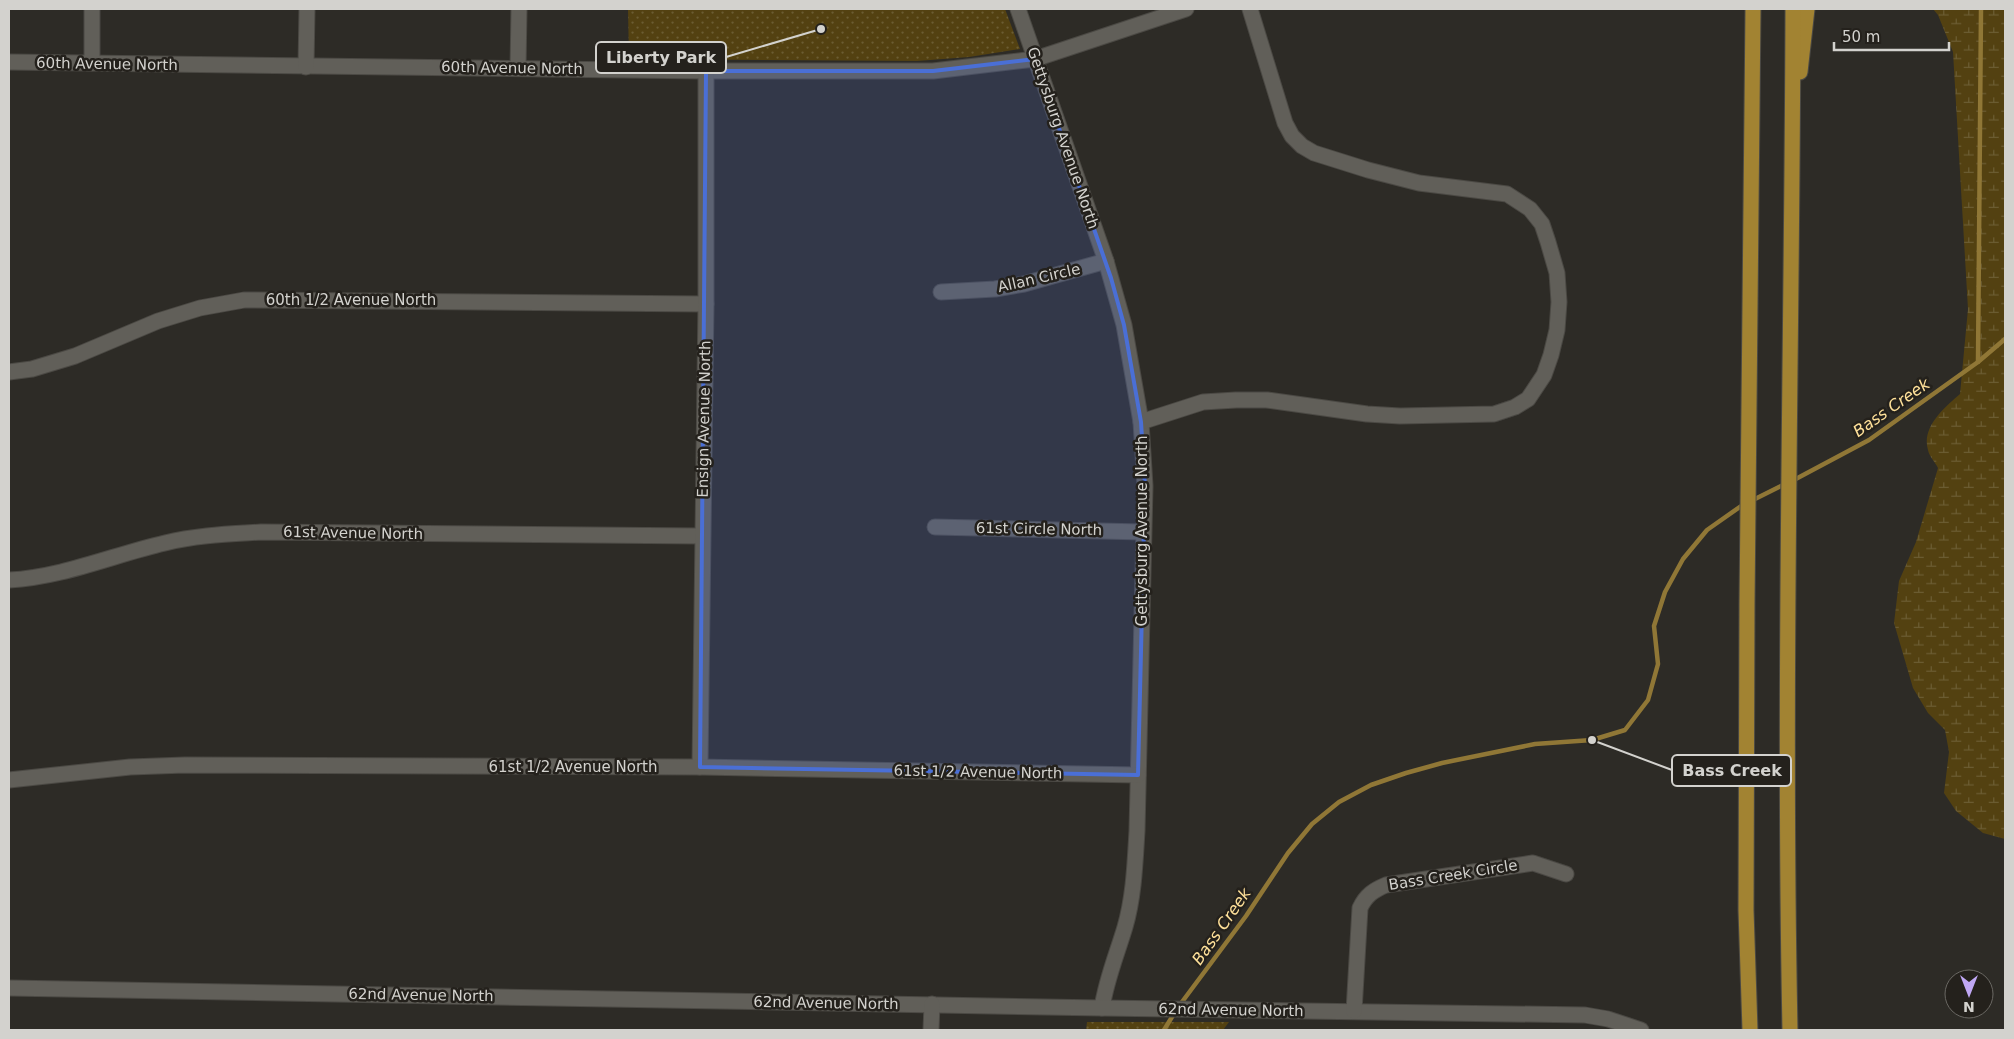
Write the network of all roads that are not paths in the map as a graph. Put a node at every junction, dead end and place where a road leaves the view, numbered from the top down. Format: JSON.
{"nodes":[{"id":1,"x":92,"y":9,"type":"edge"},
{"id":2,"x":307,"y":9,"type":"edge"},
{"id":3,"x":519,"y":9,"type":"edge"},
{"id":4,"x":1018,"y":9,"type":"edge"},
{"id":5,"x":1186,"y":9,"type":"edge"},
{"id":6,"x":1250,"y":9,"type":"edge"},
{"id":7,"x":1752,"y":9,"type":"edge"},
{"id":8,"x":1793,"y":9,"type":"edge"},
{"id":9,"x":1808,"y":9,"type":"edge"},
{"id":10,"x":1035,"y":59,"type":"junction"},
{"id":11,"x":9,"y":62,"type":"edge"},
{"id":12,"x":92,"y":63,"type":"junction"},
{"id":13,"x":306,"y":67,"type":"junction"},
{"id":14,"x":518,"y":68,"type":"junction"},
{"id":15,"x":706,"y":71,"type":"junction"},
{"id":16,"x":1792,"y":123,"type":"junction"},
{"id":17,"x":1106,"y":262,"type":"junction"},
{"id":18,"x":941,"y":292,"type":"dead end"},
{"id":19,"x":706,"y":304,"type":"junction"},
{"id":20,"x":9,"y":372,"type":"edge"},
{"id":21,"x":1141,"y":422,"type":"junction"},
{"id":22,"x":935,"y":527,"type":"dead end"},
{"id":23,"x":1143,"y":532,"type":"junction"},
{"id":24,"x":702,"y":536,"type":"junction"},
{"id":25,"x":9,"y":580,"type":"edge"},
{"id":26,"x":700,"y":767,"type":"junction"},
{"id":27,"x":1138,"y":775,"type":"junction"},
{"id":28,"x":9,"y":780,"type":"edge"},
{"id":29,"x":1566,"y":874,"type":"dead end"},
{"id":30,"x":9,"y":988,"type":"edge"},
{"id":31,"x":932,"y":1004,"type":"junction"},
{"id":32,"x":1102,"y":1008,"type":"junction"},
{"id":33,"x":1354,"y":1011,"type":"junction"},
{"id":34,"x":930,"y":1030,"type":"edge"},
{"id":35,"x":1641,"y":1030,"type":"edge"},
{"id":36,"x":1750,"y":1030,"type":"edge"},
{"id":37,"x":1790,"y":1030,"type":"edge"}],
"edges":[{"from":1,"to":12,"type":"street"},
{"from":2,"to":13,"type":"street"},
{"from":3,"to":14,"type":"street"},
{"from":4,"to":10,"type":"street","name":"Gettysburg Avenue North"},
{"from":5,"to":10,"type":"street","name":"60th Avenue North"},
{"from":6,"to":21,"type":"street"},
{"from":7,"to":36,"type":"highway"},
{"from":8,"to":16,"type":"highway"},
{"from":9,"to":16,"type":"highway"},
{"from":10,"to":15,"type":"street","name":"60th Avenue North"},
{"from":10,"to":17,"type":"street","name":"Gettysburg Avenue North"},
{"from":11,"to":12,"type":"street","name":"60th Avenue North"},
{"from":12,"to":13,"type":"street","name":"60th Avenue North"},
{"from":13,"to":14,"type":"street","name":"60th Avenue North"},
{"from":14,"to":15,"type":"street","name":"60th Avenue North"},
{"from":15,"to":19,"type":"street","name":"Ensign Avenue North"},
{"from":16,"to":37,"type":"highway"},
{"from":17,"to":18,"type":"street","name":"Allan Circle"},
{"from":17,"to":21,"type":"street","name":"Gettysburg Avenue North"},
{"from":19,"to":20,"type":"street","name":"60th 1/2 Avenue North"},
{"from":19,"to":24,"type":"street","name":"Ensign Avenue North"},
{"from":21,"to":23,"type":"street","name":"Gettysburg Avenue North"},
{"from":22,"to":23,"type":"street","name":"61st Circle North"},
{"from":23,"to":27,"type":"street","name":"Gettysburg Avenue North"},
{"from":24,"to":25,"type":"street","name":"61st Avenue North"},
{"from":24,"to":26,"type":"street","name":"Ensign Avenue North"},
{"from":26,"to":27,"type":"street","name":"61st 1/2 Avenue North"},
{"from":26,"to":28,"type":"street","name":"61st 1/2 Avenue North"},
{"from":27,"to":32,"type":"street","name":"Gettysburg Avenue North"},
{"from":29,"to":33,"type":"street","name":"Bass Creek Circle"},
{"from":30,"to":31,"type":"street","name":"62nd Avenue North"},
{"from":31,"to":32,"type":"street","name":"62nd Avenue North"},
{"from":31,"to":34,"type":"street"},
{"from":32,"to":33,"type":"street","name":"62nd Avenue North"},
{"from":33,"to":35,"type":"street","name":"62nd Avenue North"}]}
